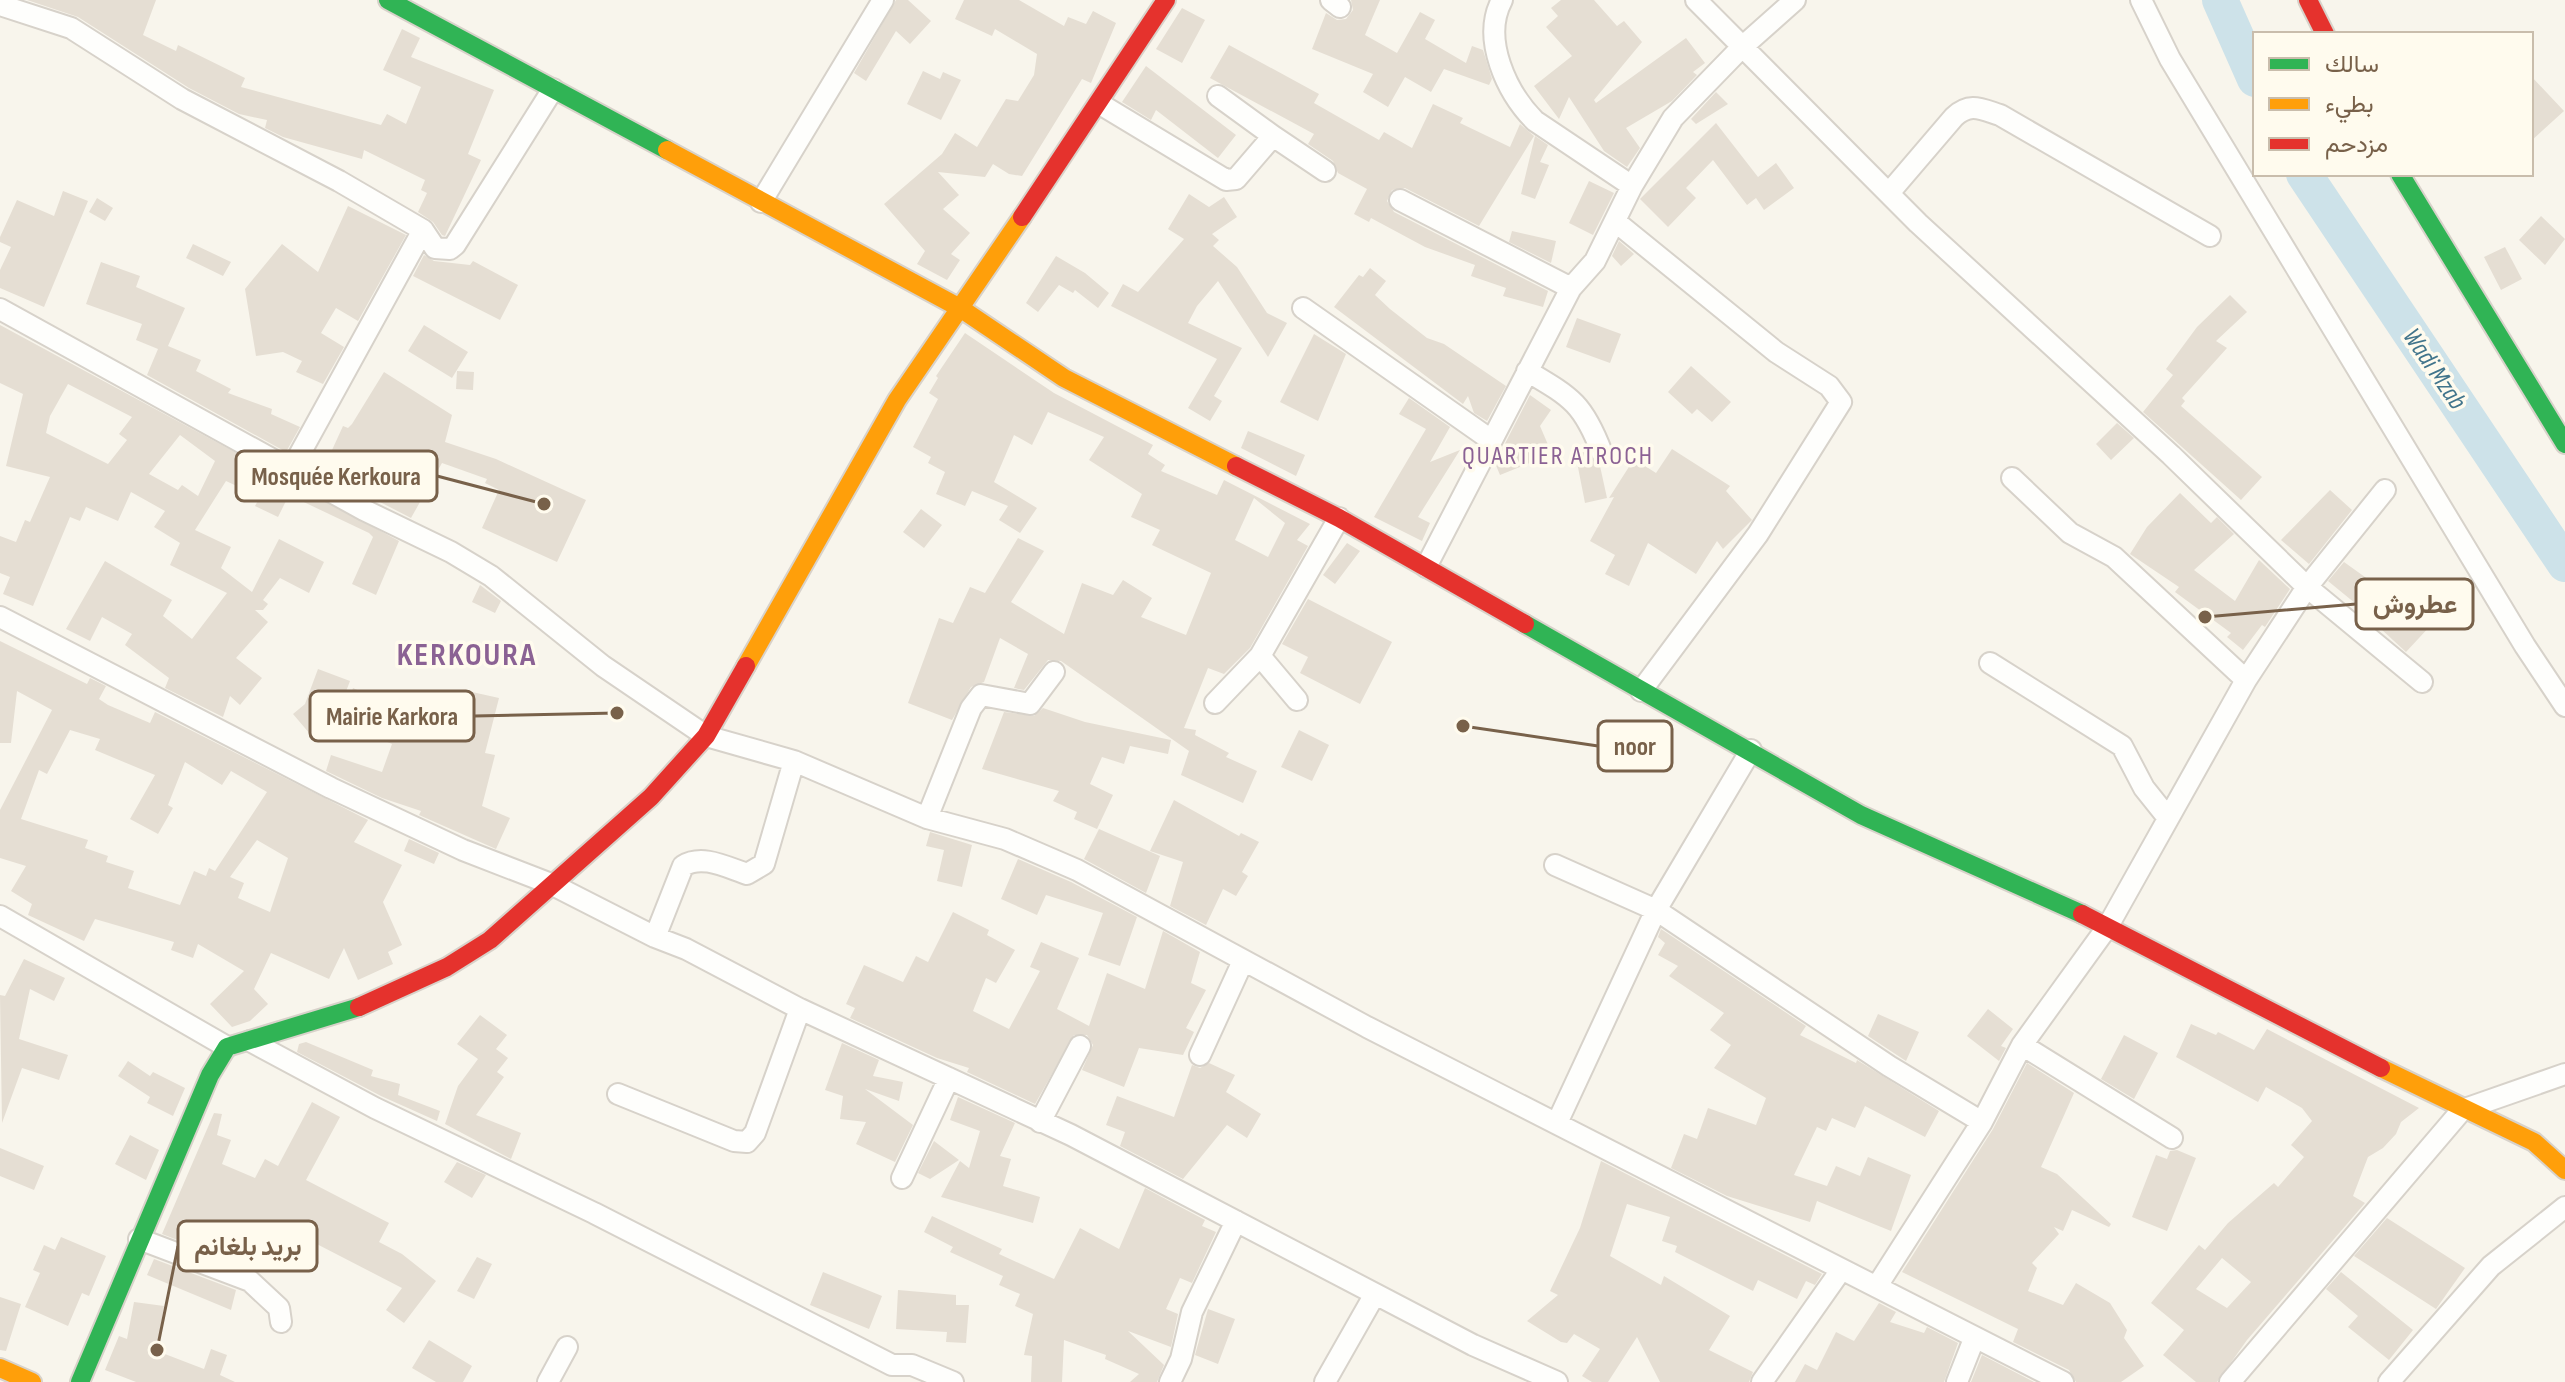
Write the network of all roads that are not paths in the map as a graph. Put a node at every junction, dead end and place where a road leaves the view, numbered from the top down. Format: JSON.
{"nodes":[{"id":1,"x":388,"y":0,"type":"edge"},
{"id":2,"x":883,"y":0,"type":"edge"},
{"id":3,"x":1166,"y":0,"type":"edge"},
{"id":4,"x":1502,"y":0,"type":"edge"},
{"id":5,"x":1696,"y":0,"type":"edge"},
{"id":6,"x":1795,"y":0,"type":"edge"},
{"id":7,"x":2141,"y":0,"type":"edge"},
{"id":8,"x":2308,"y":0,"type":"edge"},
{"id":9,"x":0,"y":5,"type":"edge"},
{"id":10,"x":2324,"y":32,"type":"edge"},
{"id":11,"x":1741,"y":48,"type":"junction"},
{"id":12,"x":553,"y":89,"type":"junction"},
{"id":13,"x":1218,"y":96,"type":"dead end"},
{"id":14,"x":1100,"y":104,"type":"junction"},
{"id":15,"x":1273,"y":136,"type":"junction"},
{"id":16,"x":1325,"y":171,"type":"dead end"},
{"id":17,"x":2401,"y":176,"type":"edge"},
{"id":18,"x":1632,"y":186,"type":"junction"},
{"id":19,"x":1889,"y":193,"type":"junction"},
{"id":20,"x":1400,"y":200,"type":"dead end"},
{"id":21,"x":761,"y":202,"type":"junction"},
{"id":22,"x":1616,"y":222,"type":"junction"},
{"id":23,"x":423,"y":230,"type":"junction"},
{"id":24,"x":2210,"y":236,"type":"dead end"},
{"id":25,"x":1571,"y":288,"type":"junction"},
{"id":26,"x":960,"y":308,"type":"junction"},
{"id":27,"x":1303,"y":308,"type":"dead end"},
{"id":28,"x":0,"y":309,"type":"edge"},
{"id":29,"x":1527,"y":371,"type":"junction"},
{"id":30,"x":1491,"y":440,"type":"junction"},
{"id":31,"x":2565,"y":444,"type":"edge"},
{"id":32,"x":1602,"y":453,"type":"dead end"},
{"id":33,"x":292,"y":468,"type":"junction"},
{"id":34,"x":2012,"y":478,"type":"dead end"},
{"id":35,"x":2385,"y":490,"type":"dead end"},
{"id":36,"x":1339,"y":518,"type":"junction"},
{"id":37,"x":1426,"y":567,"type":"junction"},
{"id":38,"x":2307,"y":587,"type":"junction"},
{"id":39,"x":0,"y":617,"type":"edge"},
{"id":40,"x":1260,"y":656,"type":"junction"},
{"id":41,"x":1990,"y":663,"type":"dead end"},
{"id":42,"x":1054,"y":672,"type":"dead end"},
{"id":43,"x":2246,"y":680,"type":"junction"},
{"id":44,"x":2422,"y":682,"type":"dead end"},
{"id":45,"x":1641,"y":691,"type":"junction"},
{"id":46,"x":1297,"y":700,"type":"dead end"},
{"id":47,"x":1215,"y":703,"type":"dead end"},
{"id":48,"x":2565,"y":706,"type":"edge"},
{"id":49,"x":706,"y":736,"type":"junction"},
{"id":50,"x":1751,"y":750,"type":"junction"},
{"id":51,"x":794,"y":761,"type":"junction"},
{"id":52,"x":927,"y":818,"type":"junction"},
{"id":53,"x":2168,"y":818,"type":"junction"},
{"id":54,"x":1555,"y":865,"type":"dead end"},
{"id":55,"x":551,"y":884,"type":"junction"},
{"id":56,"x":1656,"y":910,"type":"junction"},
{"id":57,"x":0,"y":916,"type":"edge"},
{"id":58,"x":2108,"y":926,"type":"junction"},
{"id":59,"x":655,"y":937,"type":"junction"},
{"id":60,"x":1243,"y":961,"type":"junction"},
{"id":61,"x":800,"y":1009,"type":"junction"},
{"id":62,"x":250,"y":1041,"type":"junction"},
{"id":63,"x":2022,"y":1045,"type":"junction"},
{"id":64,"x":1080,"y":1046,"type":"dead end"},
{"id":65,"x":227,"y":1047,"type":"junction"},
{"id":66,"x":1200,"y":1055,"type":"dead end"},
{"id":67,"x":2565,"y":1074,"type":"edge"},
{"id":68,"x":949,"y":1078,"type":"junction"},
{"id":69,"x":618,"y":1094,"type":"dead end"},
{"id":70,"x":2462,"y":1110,"type":"junction"},
{"id":71,"x":1040,"y":1122,"type":"junction"},
{"id":72,"x":1982,"y":1122,"type":"junction"},
{"id":73,"x":1557,"y":1123,"type":"junction"},
{"id":74,"x":2172,"y":1138,"type":"dead end"},
{"id":75,"x":2565,"y":1170,"type":"edge"},
{"id":76,"x":902,"y":1178,"type":"dead end"},
{"id":77,"x":2565,"y":1207,"type":"edge"},
{"id":78,"x":1236,"y":1221,"type":"junction"},
{"id":79,"x":139,"y":1239,"type":"junction"},
{"id":80,"x":1841,"y":1270,"type":"junction"},
{"id":81,"x":1877,"y":1286,"type":"junction"},
{"id":82,"x":1375,"y":1294,"type":"junction"},
{"id":83,"x":281,"y":1322,"type":"dead end"},
{"id":84,"x":1974,"y":1339,"type":"junction"},
{"id":85,"x":567,"y":1347,"type":"dead end"},
{"id":86,"x":0,"y":1368,"type":"edge"},
{"id":87,"x":32,"y":1382,"type":"edge"},
{"id":88,"x":80,"y":1382,"type":"edge"},
{"id":89,"x":548,"y":1382,"type":"edge"},
{"id":90,"x":953,"y":1382,"type":"edge"},
{"id":91,"x":1170,"y":1382,"type":"edge"},
{"id":92,"x":1325,"y":1382,"type":"edge"},
{"id":93,"x":1557,"y":1382,"type":"edge"},
{"id":94,"x":1762,"y":1382,"type":"edge"},
{"id":95,"x":1957,"y":1382,"type":"edge"},
{"id":96,"x":2063,"y":1382,"type":"edge"},
{"id":97,"x":2230,"y":1382,"type":"edge"},
{"id":98,"x":2389,"y":1382,"type":"edge"}],
"edges":[{"from":1,"to":12,"type":"street"},
{"from":2,"to":21,"type":"street"},
{"from":3,"to":14,"type":"street"},
{"from":4,"to":18,"type":"street"},
{"from":5,"to":11,"type":"street"},
{"from":6,"to":11,"type":"street"},
{"from":7,"to":48,"type":"street"},
{"from":8,"to":10,"type":"street"},
{"from":9,"to":23,"type":"street"},
{"from":11,"to":18,"type":"street"},
{"from":11,"to":19,"type":"street"},
{"from":12,"to":21,"type":"street"},
{"from":12,"to":23,"type":"street"},
{"from":13,"to":15,"type":"street"},
{"from":14,"to":15,"type":"street"},
{"from":14,"to":26,"type":"street"},
{"from":15,"to":16,"type":"street"},
{"from":17,"to":31,"type":"street"},
{"from":18,"to":22,"type":"street"},
{"from":19,"to":24,"type":"street"},
{"from":19,"to":38,"type":"street"},
{"from":20,"to":25,"type":"street"},
{"from":21,"to":26,"type":"street"},
{"from":22,"to":25,"type":"street"},
{"from":22,"to":45,"type":"street"},
{"from":23,"to":33,"type":"street"},
{"from":25,"to":29,"type":"street"},
{"from":26,"to":36,"type":"street"},
{"from":26,"to":49,"type":"street"},
{"from":27,"to":30,"type":"street"},
{"from":28,"to":33,"type":"street"},
{"from":29,"to":30,"type":"street"},
{"from":29,"to":32,"type":"street"},
{"from":30,"to":37,"type":"street"},
{"from":33,"to":49,"type":"street"},
{"from":34,"to":43,"type":"street"},
{"from":35,"to":38,"type":"street"},
{"from":36,"to":37,"type":"street"},
{"from":36,"to":40,"type":"street"},
{"from":37,"to":45,"type":"street"},
{"from":38,"to":43,"type":"street"},
{"from":38,"to":44,"type":"street"},
{"from":39,"to":55,"type":"street"},
{"from":40,"to":46,"type":"street"},
{"from":40,"to":47,"type":"street"},
{"from":41,"to":53,"type":"street"},
{"from":42,"to":52,"type":"street"},
{"from":43,"to":53,"type":"street"},
{"from":45,"to":50,"type":"street"},
{"from":49,"to":51,"type":"street"},
{"from":49,"to":55,"type":"street"},
{"from":50,"to":56,"type":"street"},
{"from":50,"to":58,"type":"street"},
{"from":51,"to":52,"type":"street"},
{"from":51,"to":59,"type":"street"},
{"from":52,"to":60,"type":"street"},
{"from":53,"to":58,"type":"street"},
{"from":54,"to":56,"type":"street"},
{"from":55,"to":59,"type":"street"},
{"from":55,"to":62,"type":"street"},
{"from":56,"to":72,"type":"street"},
{"from":56,"to":73,"type":"street"},
{"from":57,"to":65,"type":"street"},
{"from":58,"to":63,"type":"street"},
{"from":58,"to":70,"type":"street"},
{"from":59,"to":61,"type":"street"},
{"from":60,"to":66,"type":"street"},
{"from":60,"to":73,"type":"street"},
{"from":61,"to":68,"type":"street"},
{"from":61,"to":69,"type":"street"},
{"from":62,"to":65,"type":"street"},
{"from":62,"to":90,"type":"street"},
{"from":63,"to":72,"type":"street"},
{"from":63,"to":74,"type":"street"},
{"from":64,"to":71,"type":"street"},
{"from":65,"to":79,"type":"street"},
{"from":67,"to":70,"type":"street"},
{"from":68,"to":71,"type":"street"},
{"from":68,"to":76,"type":"street"},
{"from":70,"to":75,"type":"street"},
{"from":70,"to":97,"type":"street"},
{"from":71,"to":78,"type":"street"},
{"from":72,"to":81,"type":"street"},
{"from":73,"to":80,"type":"street"},
{"from":77,"to":98,"type":"street"},
{"from":78,"to":82,"type":"street"},
{"from":78,"to":91,"type":"street"},
{"from":79,"to":83,"type":"street"},
{"from":79,"to":88,"type":"street"},
{"from":80,"to":81,"type":"street"},
{"from":80,"to":94,"type":"street"},
{"from":81,"to":84,"type":"street"},
{"from":82,"to":92,"type":"street"},
{"from":82,"to":93,"type":"street"},
{"from":84,"to":95,"type":"street"},
{"from":84,"to":96,"type":"street"},
{"from":85,"to":89,"type":"street"},
{"from":86,"to":87,"type":"street"}]}
